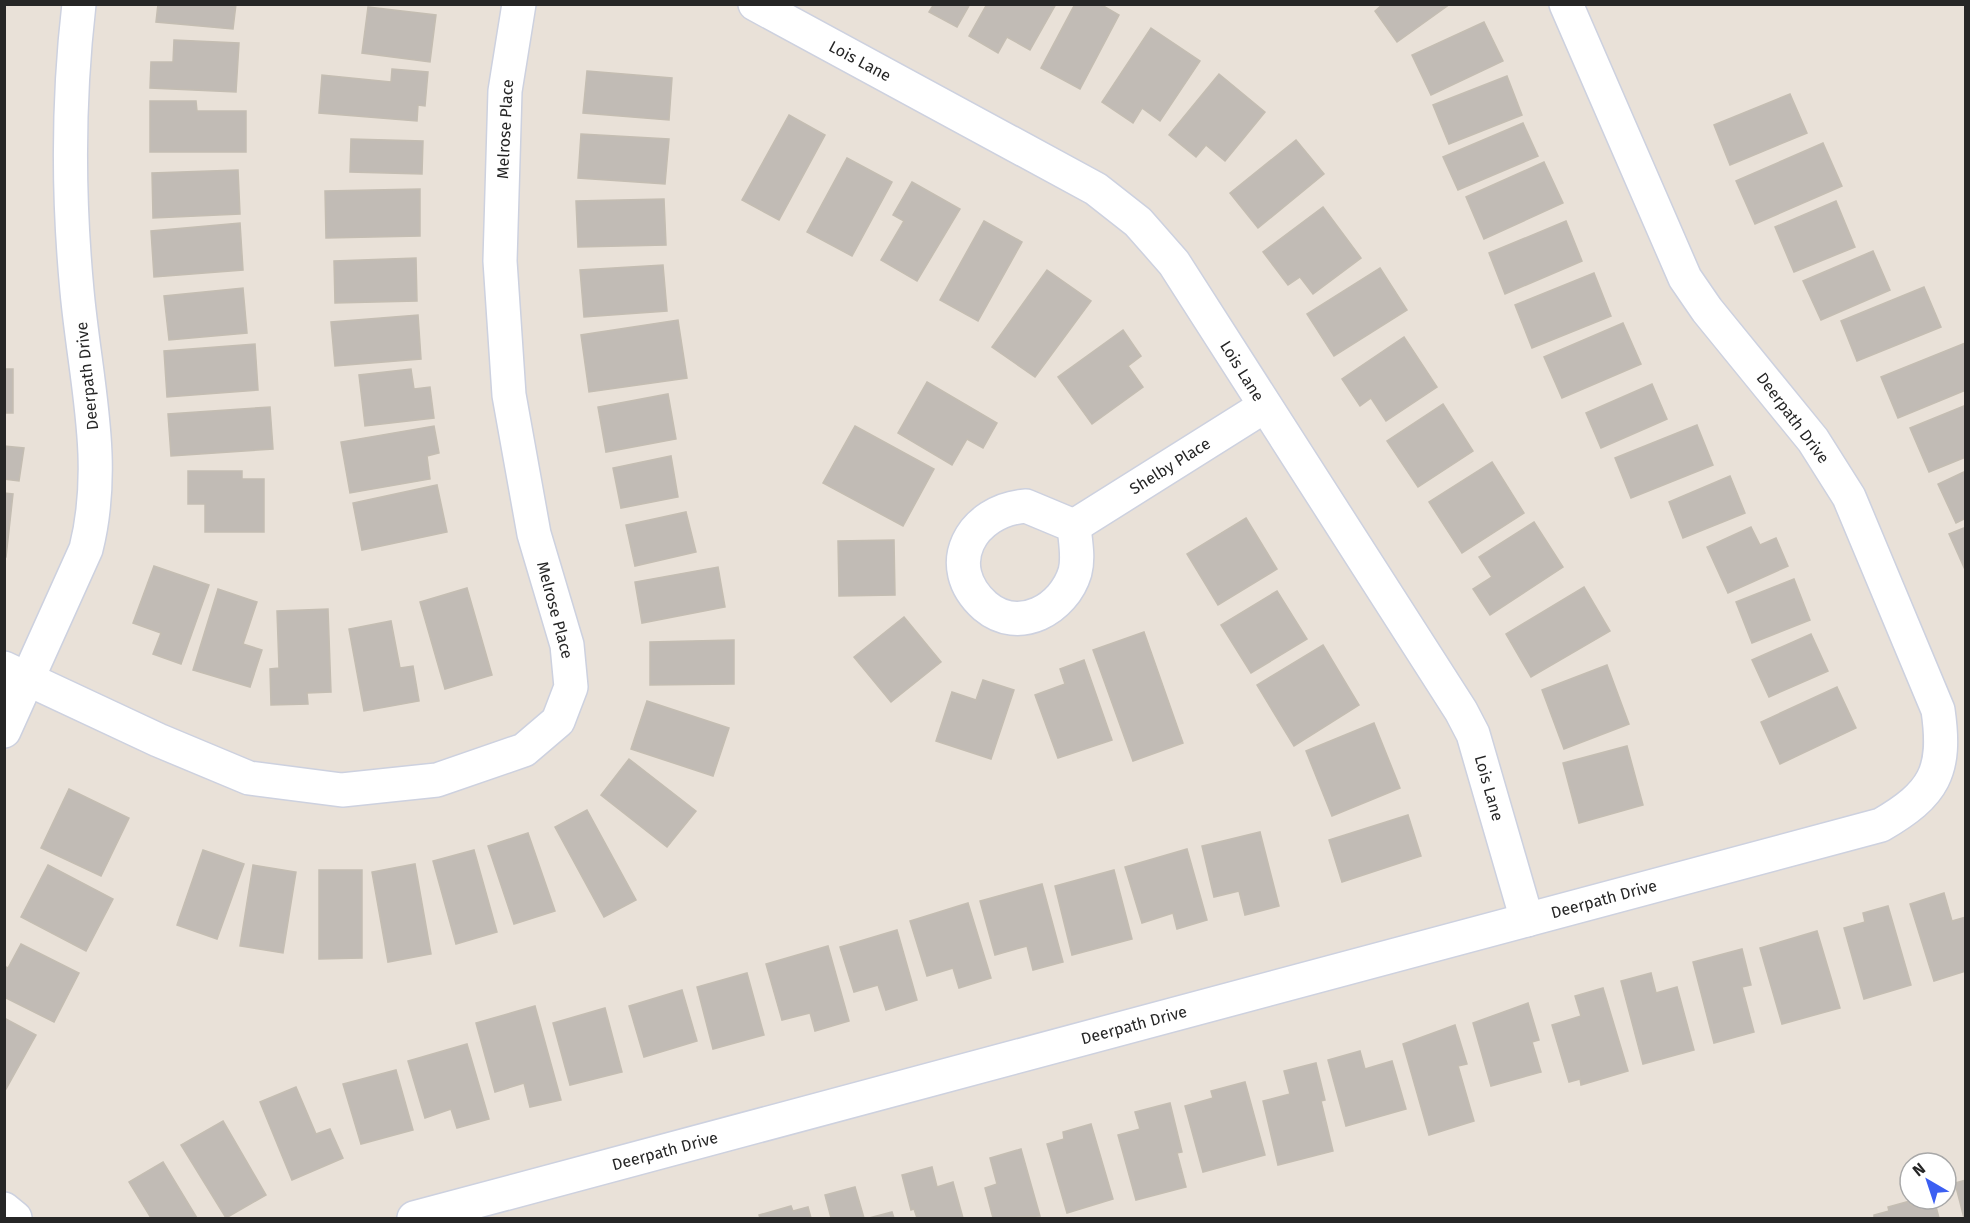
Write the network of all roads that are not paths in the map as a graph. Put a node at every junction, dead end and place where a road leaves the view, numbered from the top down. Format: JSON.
{"nodes":[{"id":1,"x":79,"y":4,"type":"edge"},
{"id":2,"x":519,"y":4,"type":"edge"},
{"id":3,"x":755,"y":4,"type":"edge"},
{"id":4,"x":1566,"y":4,"type":"edge"},
{"id":5,"x":1265,"y":406,"type":"junction"},
{"id":6,"x":1074,"y":526,"type":"dead end"},
{"id":7,"x":16,"y":674,"type":"edge"},
{"id":8,"x":4,"y":731,"type":"edge"},
{"id":9,"x":1527,"y":920,"type":"junction"},
{"id":10,"x":4,"y":1209,"type":"edge"},
{"id":11,"x":15,"y":1218,"type":"edge"},
{"id":12,"x":414,"y":1218,"type":"edge"}],
"edges":[{"from":1,"to":7,"type":"street","name":"Deerpath Drive"},
{"from":2,"to":7,"type":"street","name":"Melrose Place"},
{"from":3,"to":5,"type":"street","name":"Lois Lane"},
{"from":4,"to":9,"type":"street","name":"Deerpath Drive"},
{"from":5,"to":6,"type":"street","name":"Shelby Place"},
{"from":5,"to":9,"type":"street","name":"Lois Lane"},
{"from":7,"to":8,"type":"street","name":"Deerpath Drive"},
{"from":9,"to":12,"type":"street","name":"Deerpath Drive"},
{"from":10,"to":11,"type":"street"}]}
